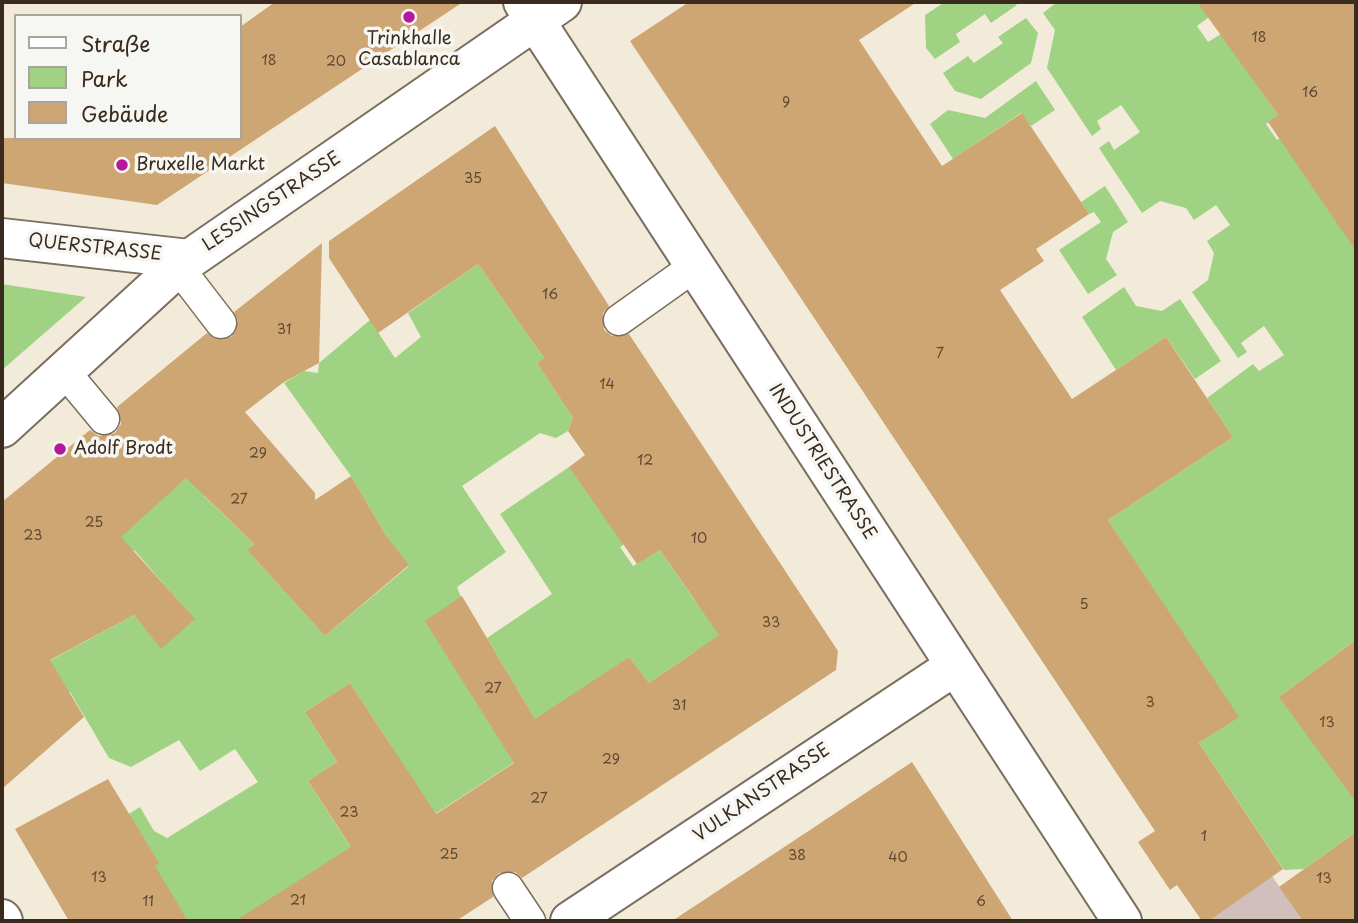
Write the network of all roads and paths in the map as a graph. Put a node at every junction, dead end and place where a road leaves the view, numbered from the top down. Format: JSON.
{"nodes":[{"id":1,"x":540,"y":8,"type":"edge"},
{"id":2,"x":2,"y":238,"type":"edge"},
{"id":3,"x":183,"y":263,"type":"junction"},
{"id":4,"x":695,"y":267,"type":"junction"},
{"id":5,"x":620,"y":320,"type":"dead end"},
{"id":6,"x":220,"y":323,"type":"dead end"},
{"id":7,"x":65,"y":372,"type":"junction"},
{"id":8,"x":104,"y":419,"type":"dead end"},
{"id":9,"x":2,"y":428,"type":"edge"},
{"id":10,"x":955,"y":666,"type":"junction"},
{"id":11,"x":508,"y":888,"type":"dead end"},
{"id":12,"x":530,"y":921,"type":"edge"},
{"id":13,"x":570,"y":921,"type":"edge"},
{"id":14,"x":1122,"y":921,"type":"edge"}],
"edges":[{"from":1,"to":3,"type":"street","name":"LESSINGSTRASSE"},
{"from":1,"to":4,"type":"street","name":"INDUSTRIESTRASSE"},
{"from":2,"to":3,"type":"street","name":"QUERSTRASSE"},
{"from":3,"to":6,"type":"lane"},
{"from":3,"to":7,"type":"street","name":"LESSINGSTRASSE"},
{"from":4,"to":5,"type":"lane"},
{"from":4,"to":10,"type":"street","name":"INDUSTRIESTRASSE"},
{"from":7,"to":8,"type":"lane"},
{"from":7,"to":9,"type":"street","name":"LESSINGSTRASSE"},
{"from":10,"to":13,"type":"street","name":"VULKANSTRASSE"},
{"from":10,"to":14,"type":"street","name":"INDUSTRIESTRASSE"},
{"from":11,"to":12,"type":"lane"}]}
